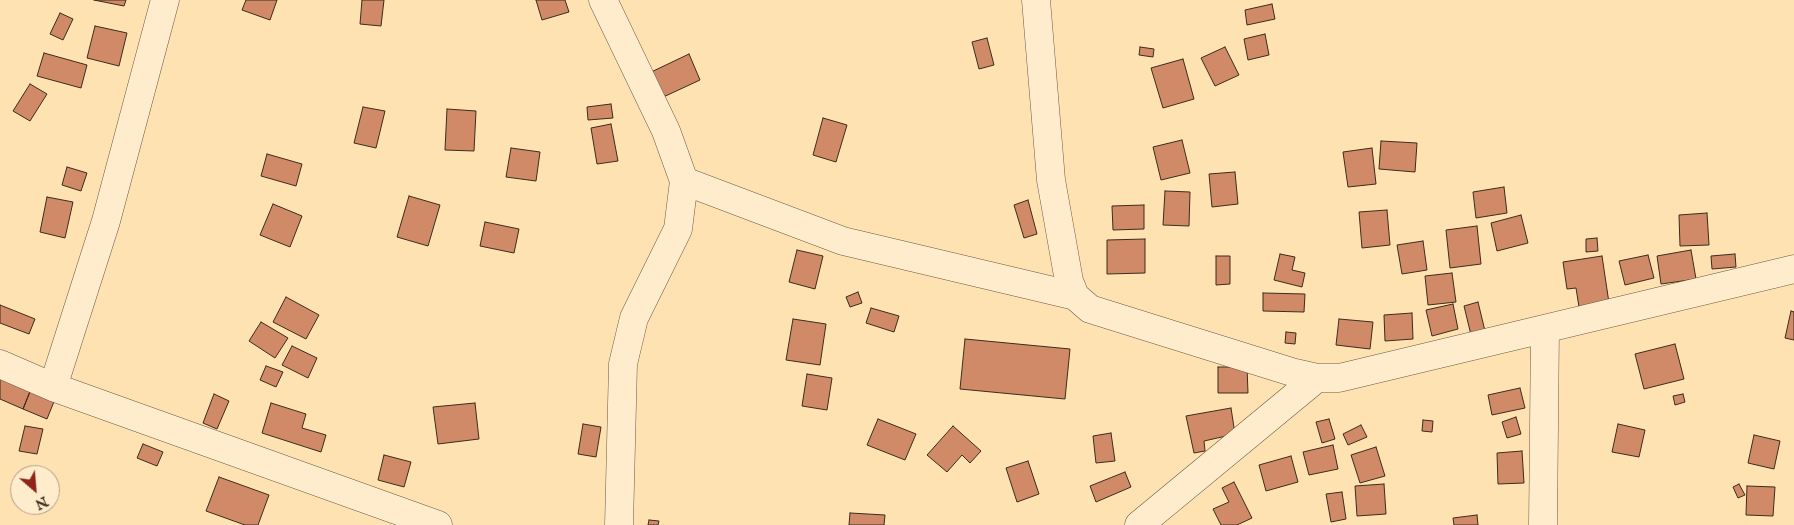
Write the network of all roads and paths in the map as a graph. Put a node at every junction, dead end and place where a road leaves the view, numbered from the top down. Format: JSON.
{"nodes":[{"id":1,"x":166,"y":0,"type":"edge"},
{"id":2,"x":603,"y":0,"type":"edge"},
{"id":3,"x":1036,"y":0,"type":"edge"},
{"id":4,"x":684,"y":181,"type":"junction"},
{"id":5,"x":1794,"y":269,"type":"edge"},
{"id":6,"x":1075,"y":296,"type":"junction"},
{"id":7,"x":1545,"y":329,"type":"junction"},
{"id":8,"x":0,"y":364,"type":"edge"},
{"id":9,"x":1317,"y":378,"type":"junction"},
{"id":10,"x":53,"y":387,"type":"junction"},
{"id":11,"x":438,"y":525,"type":"edge"},
{"id":12,"x":619,"y":525,"type":"edge"},
{"id":13,"x":1139,"y":525,"type":"edge"},
{"id":14,"x":1543,"y":525,"type":"edge"}],
"edges":[{"from":1,"to":10,"type":"street"},
{"from":2,"to":4,"type":"street"},
{"from":3,"to":6,"type":"street"},
{"from":4,"to":6,"type":"street"},
{"from":4,"to":12,"type":"street"},
{"from":5,"to":7,"type":"street"},
{"from":6,"to":9,"type":"street"},
{"from":7,"to":9,"type":"street"},
{"from":7,"to":14,"type":"street"},
{"from":8,"to":10,"type":"street"},
{"from":9,"to":13,"type":"street"},
{"from":10,"to":11,"type":"street"}]}
